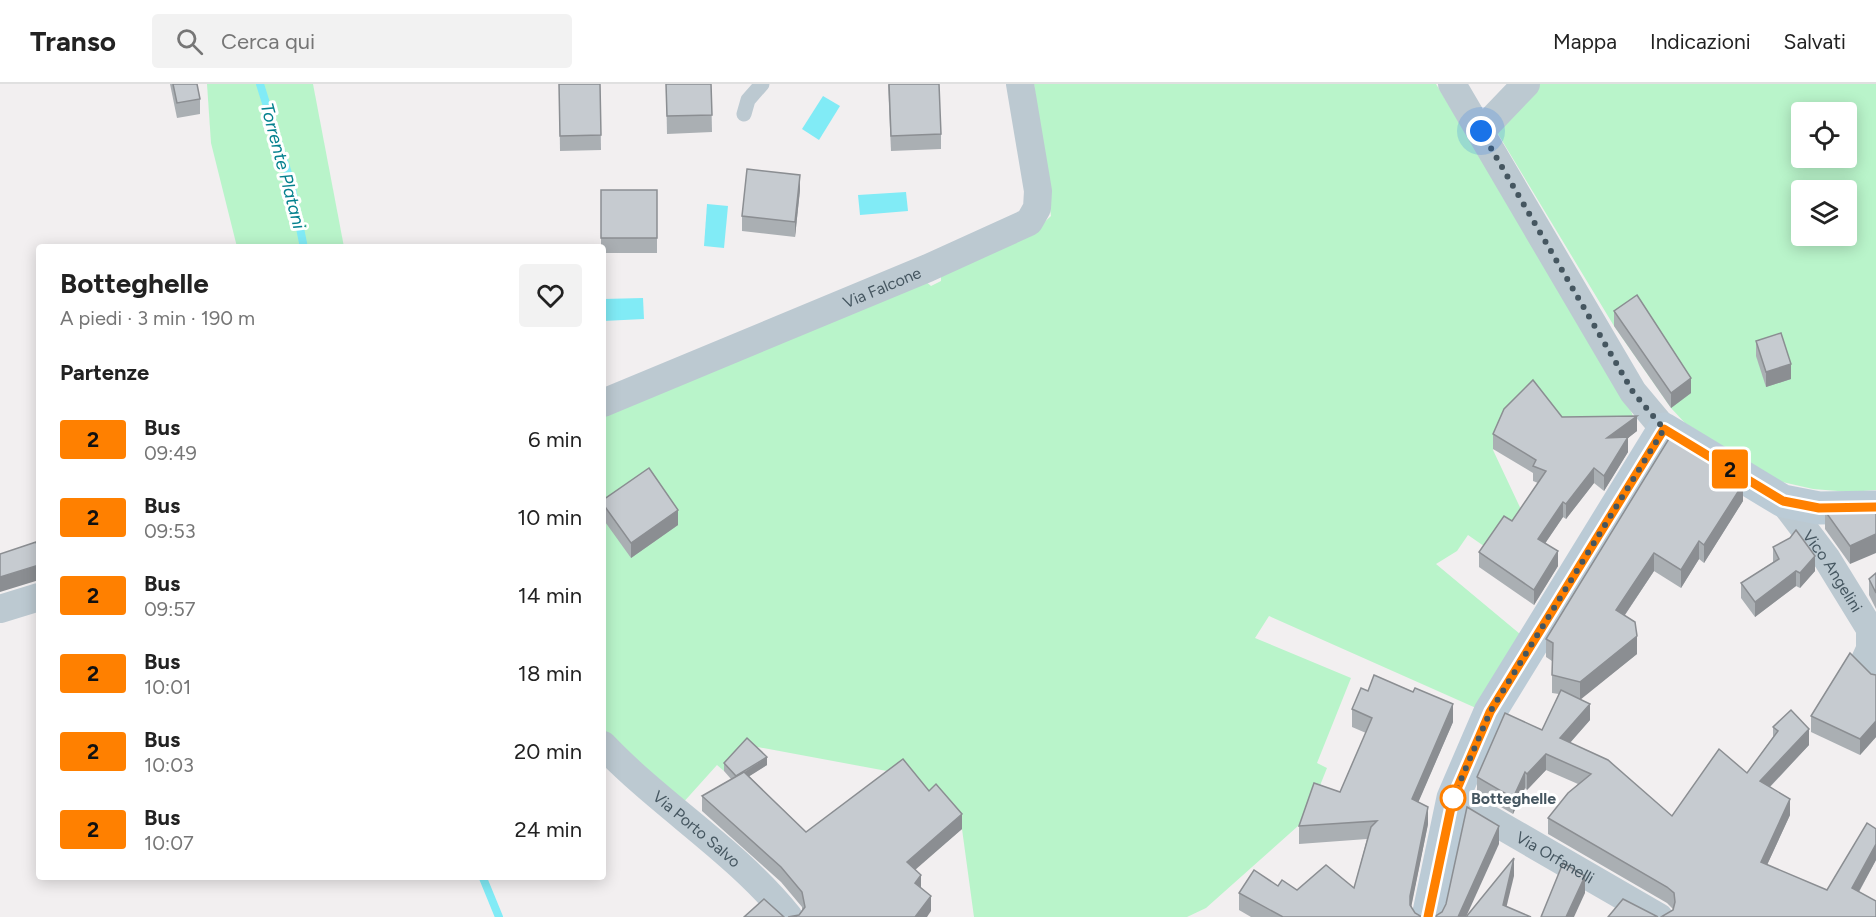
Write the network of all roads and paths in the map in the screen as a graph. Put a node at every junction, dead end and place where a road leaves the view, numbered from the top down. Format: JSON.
{"nodes":[{"id":1,"x":762,"y":84,"type":"edge"},
{"id":2,"x":1020,"y":84,"type":"edge"},
{"id":3,"x":1452,"y":84,"type":"edge"},
{"id":4,"x":1526,"y":84,"type":"edge"},
{"id":5,"x":744,"y":114,"type":"dead end"},
{"id":6,"x":1481,"y":131,"type":"junction"},
{"id":7,"x":606,"y":402,"type":"edge"},
{"id":8,"x":1664,"y":429,"type":"junction"},
{"id":9,"x":1783,"y":501,"type":"junction"},
{"id":10,"x":1876,"y":507,"type":"edge"},
{"id":11,"x":36,"y":598,"type":"edge"},
{"id":12,"x":0,"y":609,"type":"edge"},
{"id":13,"x":1876,"y":675,"type":"edge"},
{"id":14,"x":606,"y":748,"type":"edge"},
{"id":15,"x":1453,"y":798,"type":"junction"},
{"id":16,"x":789,"y":917,"type":"edge"},
{"id":17,"x":1428,"y":917,"type":"edge"},
{"id":18,"x":1659,"y":917,"type":"edge"}],
"edges":[{"from":1,"to":5,"type":"lane"},
{"from":2,"to":7,"type":"street","name":"Via Falcone"},
{"from":3,"to":6,"type":"street"},
{"from":4,"to":6,"type":"street"},
{"from":6,"to":8,"type":"street"},
{"from":8,"to":9,"type":"street"},
{"from":8,"to":15,"type":"street"},
{"from":9,"to":10,"type":"street"},
{"from":9,"to":13,"type":"street","name":"Vico Angelini"},
{"from":11,"to":12,"type":"street"},
{"from":14,"to":16,"type":"street","name":"Via Porto Salvo"},
{"from":15,"to":17,"type":"street"},
{"from":15,"to":18,"type":"street","name":"Via Orfanelli"}]}
